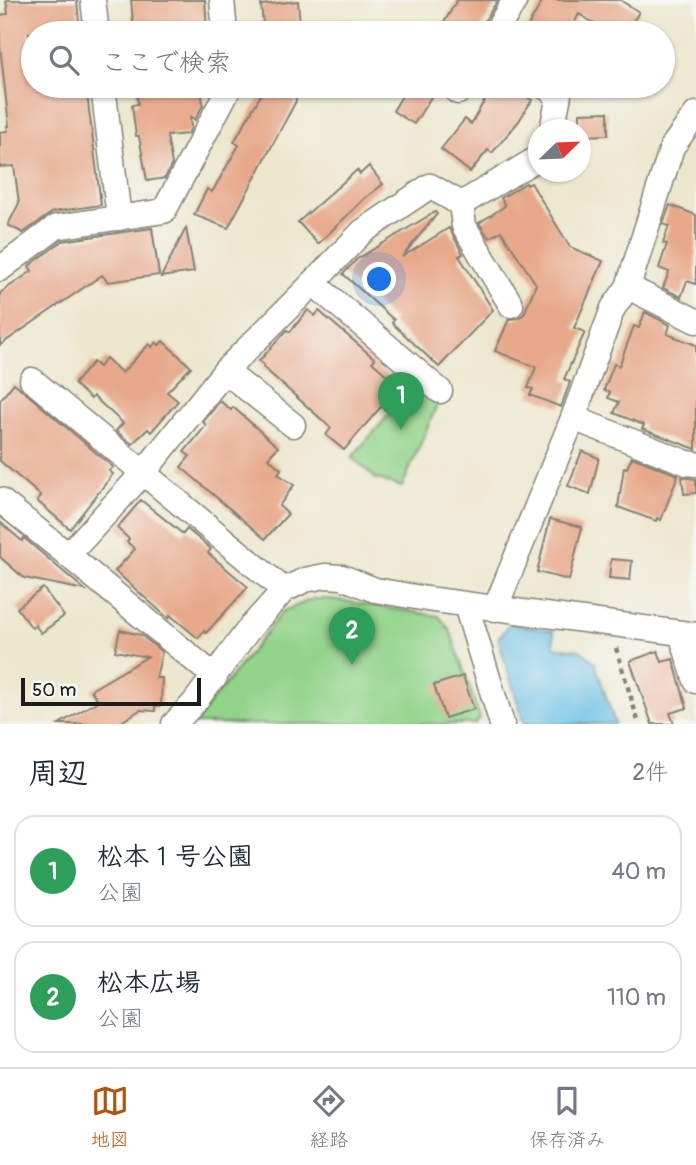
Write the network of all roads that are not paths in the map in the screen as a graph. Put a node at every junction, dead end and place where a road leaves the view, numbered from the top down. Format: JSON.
{"nodes":[{"id":1,"x":93,"y":0,"type":"edge"},
{"id":2,"x":222,"y":0,"type":"edge"},
{"id":3,"x":515,"y":0,"type":"edge"},
{"id":4,"x":96,"y":21,"type":"edge"},
{"id":5,"x":224,"y":21,"type":"edge"},
{"id":6,"x":502,"y":21,"type":"edge"},
{"id":7,"x":105,"y":98,"type":"edge"},
{"id":8,"x":224,"y":98,"type":"edge"},
{"id":9,"x":558,"y":98,"type":"edge"},
{"id":10,"x":696,"y":114,"type":"edge"},
{"id":11,"x":554,"y":119,"type":"edge"},
{"id":12,"x":528,"y":164,"type":"edge"},
{"id":13,"x":461,"y":204,"type":"junction"},
{"id":14,"x":120,"y":218,"type":"junction"},
{"id":15,"x":4,"y":258,"type":"edge"},
{"id":16,"x":313,"y":283,"type":"junction"},
{"id":17,"x":628,"y":287,"type":"junction"},
{"id":18,"x":511,"y":304,"type":"dead end"},
{"id":19,"x":696,"y":321,"type":"edge"},
{"id":20,"x":225,"y":371,"type":"junction"},
{"id":21,"x":32,"y":380,"type":"dead end"},
{"id":22,"x":440,"y":391,"type":"dead end"},
{"id":23,"x":573,"y":418,"type":"junction"},
{"id":24,"x":293,"y":425,"type":"dead end"},
{"id":25,"x":696,"y":464,"type":"edge"},
{"id":26,"x":144,"y":472,"type":"junction"},
{"id":27,"x":0,"y":500,"type":"edge"},
{"id":28,"x":68,"y":555,"type":"junction"},
{"id":29,"x":284,"y":590,"type":"junction"},
{"id":30,"x":466,"y":605,"type":"junction"},
{"id":31,"x":495,"y":609,"type":"junction"},
{"id":32,"x":689,"y":635,"type":"edge"},
{"id":33,"x":215,"y":677,"type":"junction"},
{"id":34,"x":696,"y":681,"type":"edge"},
{"id":35,"x":174,"y":724,"type":"edge"},
{"id":36,"x":502,"y":724,"type":"edge"}],
"edges":[{"from":1,"to":4,"type":"street"},
{"from":2,"to":5,"type":"street"},
{"from":3,"to":6,"type":"street"},
{"from":7,"to":14,"type":"street"},
{"from":8,"to":14,"type":"street"},
{"from":9,"to":11,"type":"street"},
{"from":10,"to":17,"type":"street"},
{"from":12,"to":13,"type":"street"},
{"from":13,"to":16,"type":"street"},
{"from":13,"to":18,"type":"street"},
{"from":14,"to":15,"type":"street"},
{"from":16,"to":20,"type":"street"},
{"from":16,"to":22,"type":"street"},
{"from":17,"to":19,"type":"street"},
{"from":17,"to":23,"type":"street"},
{"from":20,"to":24,"type":"street"},
{"from":20,"to":26,"type":"street"},
{"from":21,"to":26,"type":"street"},
{"from":23,"to":25,"type":"street"},
{"from":23,"to":31,"type":"street"},
{"from":26,"to":28,"type":"street"},
{"from":26,"to":29,"type":"street"},
{"from":27,"to":28,"type":"street"},
{"from":28,"to":33,"type":"street"},
{"from":29,"to":30,"type":"street"},
{"from":29,"to":33,"type":"street"},
{"from":30,"to":31,"type":"street"},
{"from":30,"to":36,"type":"street"},
{"from":31,"to":32,"type":"street"},
{"from":32,"to":34,"type":"street"},
{"from":33,"to":35,"type":"street"}]}
